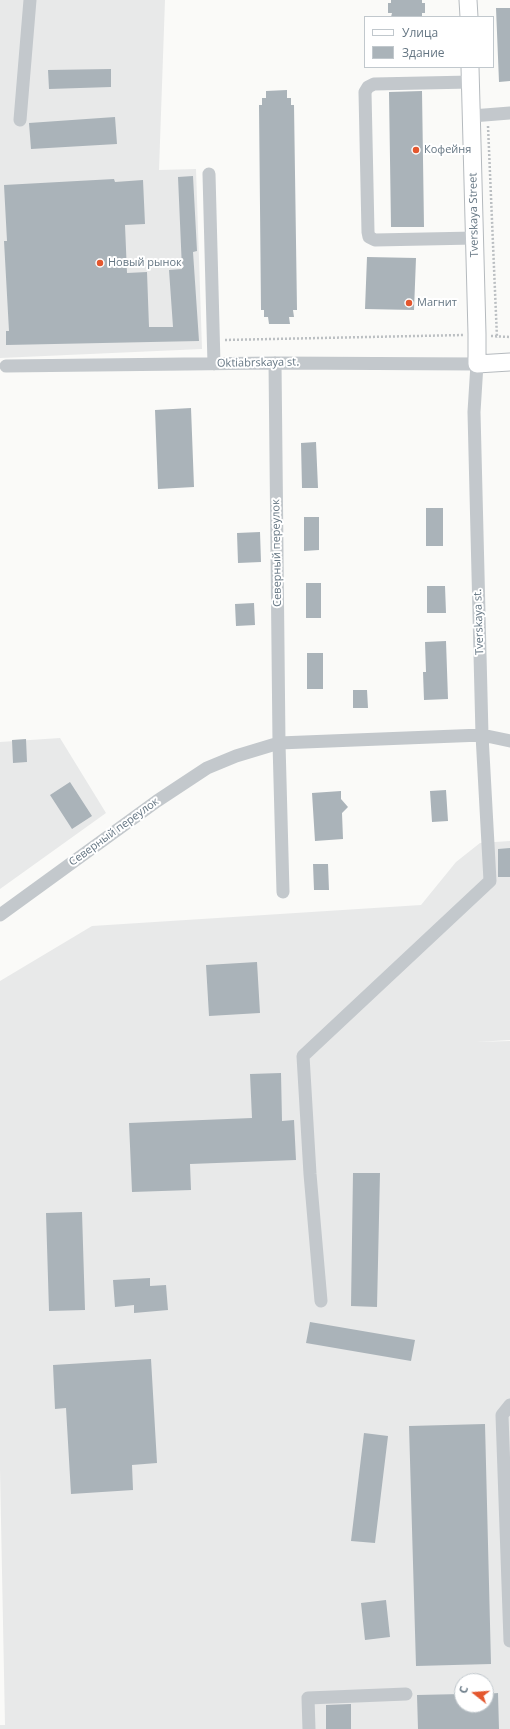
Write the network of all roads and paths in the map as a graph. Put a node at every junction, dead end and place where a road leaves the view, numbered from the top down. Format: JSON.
{"nodes":[{"id":1,"x":30,"y":0,"type":"edge"},
{"id":2,"x":468,"y":0,"type":"edge"},
{"id":3,"x":469,"y":16,"type":"edge"},
{"id":4,"x":470,"y":75,"type":"edge"},
{"id":5,"x":510,"y":113,"type":"edge"},
{"id":6,"x":480,"y":115,"type":"junction"},
{"id":7,"x":20,"y":120,"type":"dead end"},
{"id":8,"x":209,"y":174,"type":"dead end"},
{"id":9,"x":475,"y":238,"type":"junction"},
{"id":10,"x":477,"y":334,"type":"junction"},
{"id":11,"x":510,"y":337,"type":"edge"},
{"id":12,"x":496,"y":338,"type":"junction"},
{"id":13,"x":215,"y":341,"type":"junction"},
{"id":14,"x":510,"y":362,"type":"edge"},
{"id":15,"x":275,"y":363,"type":"junction"},
{"id":16,"x":214,"y":364,"type":"junction"},
{"id":17,"x":477,"y":364,"type":"junction"},
{"id":18,"x":6,"y":366,"type":"dead end"},
{"id":19,"x":482,"y":735,"type":"junction"},
{"id":20,"x":510,"y":741,"type":"edge"},
{"id":21,"x":279,"y":743,"type":"junction"},
{"id":22,"x":283,"y":892,"type":"dead end"},
{"id":23,"x":0,"y":915,"type":"edge"},
{"id":24,"x":321,"y":1301,"type":"dead end"},
{"id":25,"x":510,"y":1405,"type":"edge"},
{"id":26,"x":510,"y":1641,"type":"edge"},
{"id":27,"x":406,"y":1694,"type":"dead end"},
{"id":28,"x":309,"y":1729,"type":"edge"}],
"edges":[{"from":1,"to":7,"type":"street"},
{"from":2,"to":3,"type":"main road"},
{"from":4,"to":6,"type":"main road","name":"Tverskaya Street"},
{"from":4,"to":9,"type":"street"},
{"from":5,"to":6,"type":"street"},
{"from":6,"to":9,"type":"main road","name":"Tverskaya Street"},
{"from":6,"to":12,"type":"path"},
{"from":8,"to":13,"type":"street"},
{"from":9,"to":10,"type":"main road","name":"Tverskaya Street"},
{"from":10,"to":12,"type":"path"},
{"from":10,"to":13,"type":"path"},
{"from":10,"to":17,"type":"main road","name":"Tverskaya Street"},
{"from":11,"to":12,"type":"path"},
{"from":13,"to":16,"type":"street"},
{"from":14,"to":17,"type":"main road","name":"Oktiabrskaya st."},
{"from":15,"to":16,"type":"street","name":"Oktiabrskaya st."},
{"from":15,"to":17,"type":"street","name":"Oktiabrskaya st."},
{"from":15,"to":21,"type":"street","name":"Северный переулок"},
{"from":16,"to":18,"type":"street","name":"Oktiabrskaya st."},
{"from":17,"to":19,"type":"street","name":"Tverskaya st."},
{"from":19,"to":20,"type":"street"},
{"from":19,"to":21,"type":"street"},
{"from":19,"to":24,"type":"street","name":"Tverskaya st."},
{"from":21,"to":22,"type":"street","name":"Северный переулок"},
{"from":21,"to":23,"type":"street","name":"Северный переулок"},
{"from":25,"to":26,"type":"street"},
{"from":27,"to":28,"type":"street"}]}
